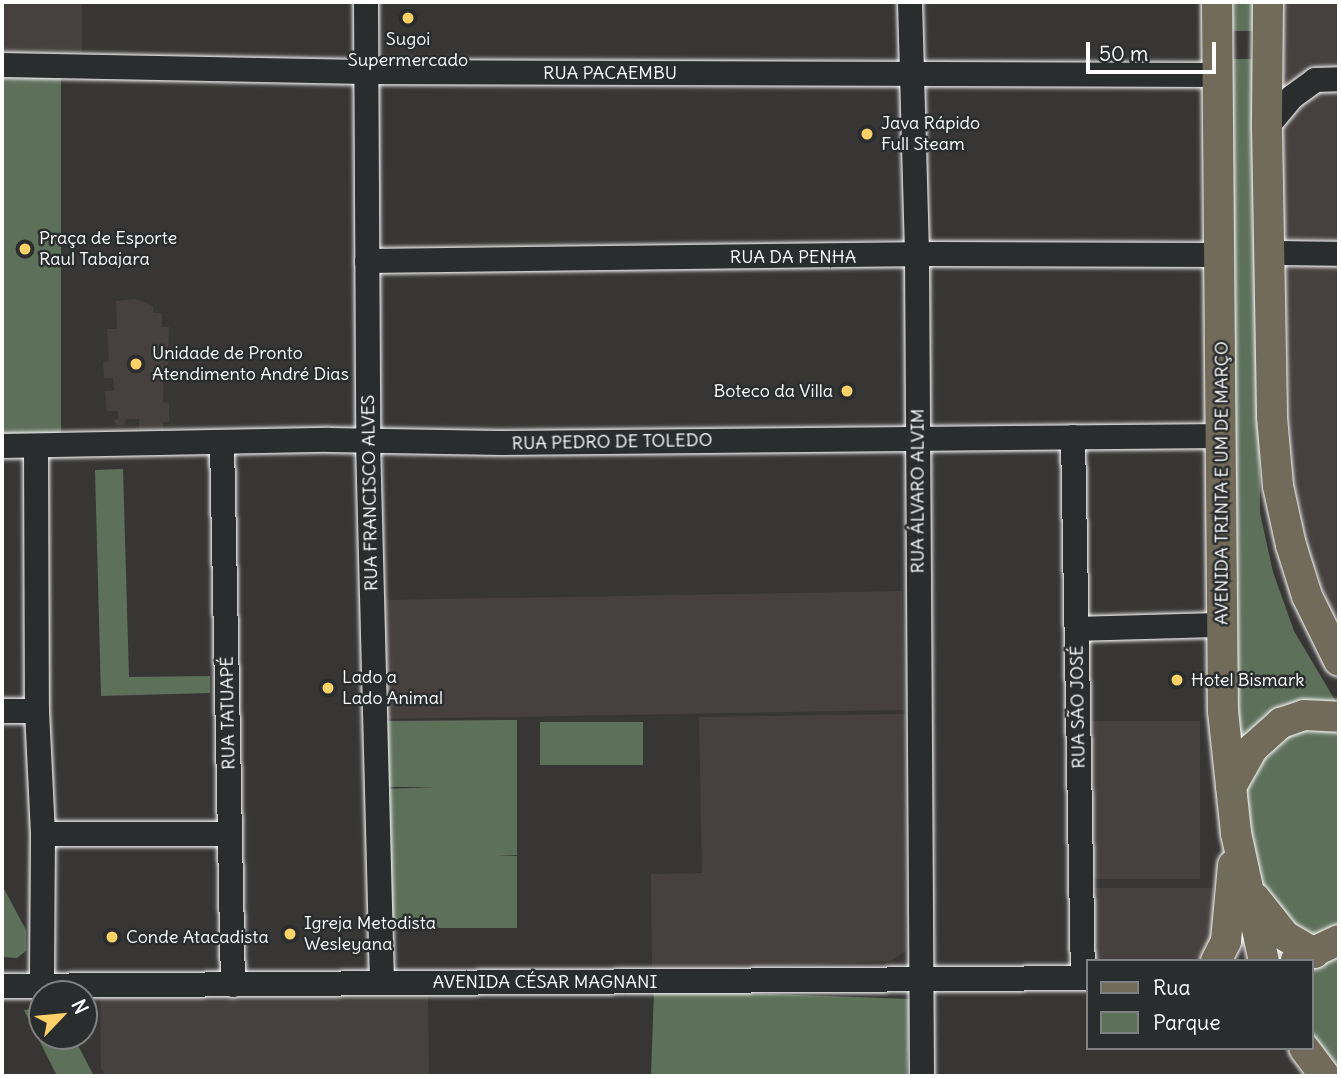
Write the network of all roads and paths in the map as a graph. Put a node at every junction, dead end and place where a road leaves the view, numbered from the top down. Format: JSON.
{"nodes":[{"id":1,"x":366,"y":2,"type":"edge"},
{"id":2,"x":911,"y":2,"type":"edge"},
{"id":3,"x":1217,"y":2,"type":"edge"},
{"id":4,"x":1268,"y":2,"type":"edge"},
{"id":5,"x":2,"y":65,"type":"edge"},
{"id":6,"x":365,"y":72,"type":"junction"},
{"id":7,"x":911,"y":75,"type":"junction"},
{"id":8,"x":1218,"y":75,"type":"junction"},
{"id":9,"x":1339,"y":79,"type":"edge"},
{"id":10,"x":1266,"y":127,"type":"junction"},
{"id":11,"x":1270,"y":253,"type":"junction"},
{"id":12,"x":1339,"y":254,"type":"edge"},
{"id":13,"x":917,"y":255,"type":"junction"},
{"id":14,"x":1219,"y":255,"type":"junction"},
{"id":15,"x":367,"y":261,"type":"junction"},
{"id":16,"x":1223,"y":436,"type":"junction"},
{"id":17,"x":1073,"y":437,"type":"junction"},
{"id":18,"x":918,"y":439,"type":"junction"},
{"id":19,"x":368,"y":441,"type":"junction"},
{"id":20,"x":222,"y":442,"type":"junction"},
{"id":21,"x":2,"y":446,"type":"edge"},
{"id":22,"x":36,"y":446,"type":"junction"},
{"id":23,"x":1223,"y":625,"type":"junction"},
{"id":24,"x":1077,"y":629,"type":"junction"},
{"id":25,"x":1339,"y":661,"type":"edge"},
{"id":26,"x":2,"y":711,"type":"edge"},
{"id":27,"x":37,"y":711,"type":"junction"},
{"id":28,"x":1339,"y":717,"type":"edge"},
{"id":29,"x":1231,"y":787,"type":"junction"},
{"id":30,"x":1236,"y":833,"type":"junction"},
{"id":31,"x":43,"y":834,"type":"junction"},
{"id":32,"x":230,"y":834,"type":"junction"},
{"id":33,"x":1247,"y":887,"type":"junction"},
{"id":34,"x":1316,"y":951,"type":"edge"},
{"id":35,"x":1217,"y":959,"type":"edge"},
{"id":36,"x":1264,"y":959,"type":"edge"},
{"id":37,"x":1085,"y":978,"type":"edge"},
{"id":38,"x":923,"y":979,"type":"junction"},
{"id":39,"x":42,"y":980,"type":"edge"},
{"id":40,"x":382,"y":983,"type":"junction"},
{"id":41,"x":233,"y":985,"type":"junction"},
{"id":42,"x":2,"y":986,"type":"edge"},
{"id":43,"x":28,"y":986,"type":"edge"},
{"id":44,"x":98,"y":986,"type":"edge"},
{"id":45,"x":922,"y":1076,"type":"edge"}],
"edges":[{"from":1,"to":6,"type":"street","name":"RUA FRANCISCO ALVES"},
{"from":2,"to":7,"type":"street","name":"RUA ÁLVARO ALVIM"},
{"from":3,"to":8,"type":"main road","name":"AVENIDA TRINTA E UM DE MARÇO"},
{"from":4,"to":10,"type":"main road"},
{"from":5,"to":6,"type":"street","name":"RUA PACAEMBU"},
{"from":6,"to":7,"type":"street","name":"RUA PACAEMBU"},
{"from":6,"to":15,"type":"street","name":"RUA FRANCISCO ALVES"},
{"from":7,"to":8,"type":"street","name":"RUA PACAEMBU"},
{"from":7,"to":13,"type":"street","name":"RUA ÁLVARO ALVIM"},
{"from":8,"to":14,"type":"main road","name":"AVENIDA TRINTA E UM DE MARÇO"},
{"from":9,"to":10,"type":"street"},
{"from":10,"to":11,"type":"main road"},
{"from":11,"to":12,"type":"street"},
{"from":11,"to":25,"type":"main road"},
{"from":13,"to":14,"type":"street","name":"RUA DA PENHA"},
{"from":13,"to":15,"type":"street","name":"RUA DA PENHA"},
{"from":13,"to":18,"type":"street","name":"RUA ÁLVARO ALVIM"},
{"from":14,"to":16,"type":"main road","name":"AVENIDA TRINTA E UM DE MARÇO"},
{"from":15,"to":19,"type":"street","name":"RUA FRANCISCO ALVES"},
{"from":16,"to":17,"type":"street","name":"RUA PEDRO DE TOLEDO"},
{"from":16,"to":23,"type":"main road","name":"AVENIDA TRINTA E UM DE MARÇO"},
{"from":17,"to":18,"type":"street","name":"RUA PEDRO DE TOLEDO"},
{"from":17,"to":24,"type":"street","name":"RUA SÃO JOSÉ"},
{"from":18,"to":19,"type":"street","name":"RUA PEDRO DE TOLEDO"},
{"from":18,"to":38,"type":"street","name":"RUA ÁLVARO ALVIM"},
{"from":19,"to":20,"type":"street","name":"RUA PEDRO DE TOLEDO"},
{"from":19,"to":40,"type":"street","name":"RUA FRANCISCO ALVES"},
{"from":20,"to":22,"type":"street","name":"RUA PEDRO DE TOLEDO"},
{"from":20,"to":32,"type":"street","name":"RUA TATUAPÉ"},
{"from":21,"to":22,"type":"street","name":"RUA PEDRO DE TOLEDO"},
{"from":22,"to":27,"type":"street"},
{"from":23,"to":24,"type":"street"},
{"from":23,"to":29,"type":"main road","name":"AVENIDA TRINTA E UM DE MARÇO"},
{"from":24,"to":37,"type":"street","name":"RUA SÃO JOSÉ"},
{"from":26,"to":27,"type":"street"},
{"from":27,"to":31,"type":"street"},
{"from":28,"to":29,"type":"main road"},
{"from":29,"to":30,"type":"main road","name":"AVENIDA TRINTA E UM DE MARÇO"},
{"from":30,"to":33,"type":"main road","name":"AVENIDA TRINTA E UM DE MARÇO"},
{"from":30,"to":35,"type":"main road"},
{"from":31,"to":32,"type":"street"},
{"from":31,"to":39,"type":"street"},
{"from":32,"to":41,"type":"street","name":"RUA TATUAPÉ"},
{"from":33,"to":34,"type":"main road"},
{"from":33,"to":36,"type":"main road","name":"AVENIDA TRINTA E UM DE MARÇO"},
{"from":37,"to":38,"type":"street","name":"AVENIDA CÉSAR MAGNANI"},
{"from":38,"to":40,"type":"street","name":"AVENIDA CÉSAR MAGNANI"},
{"from":38,"to":45,"type":"street","name":"RUA ÁLVARO ALVIM"},
{"from":40,"to":41,"type":"street","name":"AVENIDA CÉSAR MAGNANI"},
{"from":41,"to":44,"type":"street","name":"AVENIDA CÉSAR MAGNANI"},
{"from":42,"to":43,"type":"street","name":"AVENIDA CÉSAR MAGNANI"}]}
